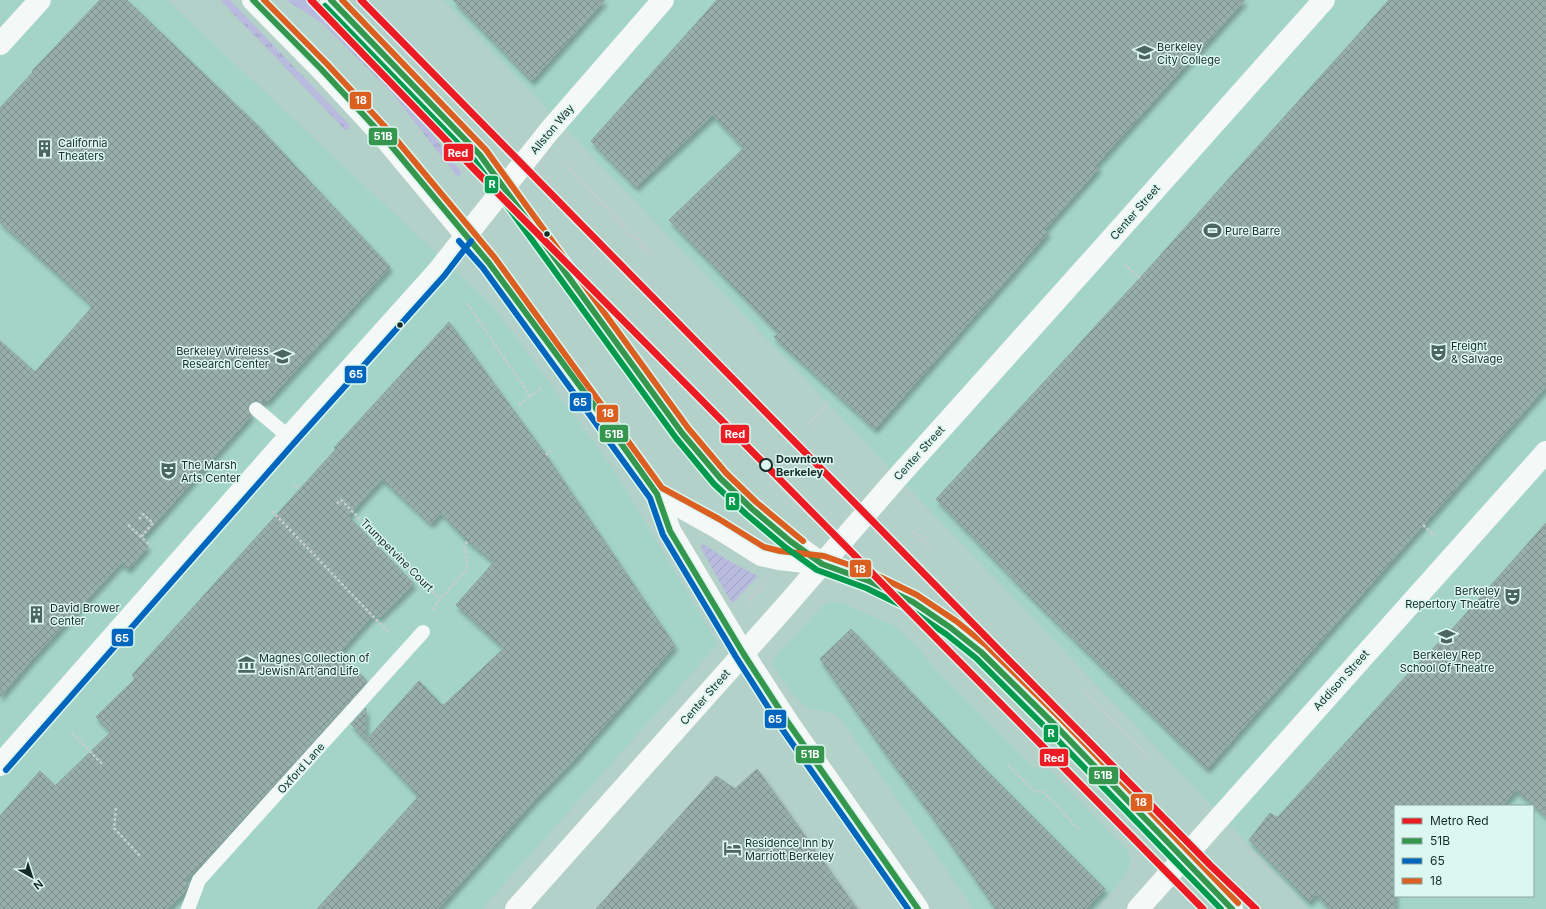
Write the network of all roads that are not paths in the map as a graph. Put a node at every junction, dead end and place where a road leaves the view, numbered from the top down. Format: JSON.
{"nodes":[{"id":1,"x":40,"y":0,"type":"edge"},
{"id":2,"x":253,"y":0,"type":"edge"},
{"id":3,"x":331,"y":0,"type":"edge"},
{"id":4,"x":663,"y":0,"type":"edge"},
{"id":5,"x":1324,"y":0,"type":"edge"},
{"id":6,"x":0,"y":44,"type":"edge"},
{"id":7,"x":504,"y":188,"type":"junction"},
{"id":8,"x":466,"y":236,"type":"junction"},
{"id":9,"x":256,"y":409,"type":"dead end"},
{"id":10,"x":289,"y":437,"type":"junction"},
{"id":11,"x":1546,"y":452,"type":"edge"},
{"id":12,"x":657,"y":494,"type":"junction"},
{"id":13,"x":822,"y":564,"type":"junction"},
{"id":14,"x":423,"y":632,"type":"dead end"},
{"id":15,"x":743,"y":654,"type":"junction"},
{"id":16,"x":0,"y":765,"type":"edge"},
{"id":17,"x":1182,"y":858,"type":"junction"},
{"id":18,"x":188,"y":909,"type":"edge"},
{"id":19,"x":516,"y":909,"type":"edge"},
{"id":20,"x":918,"y":909,"type":"edge"},
{"id":21,"x":1138,"y":909,"type":"edge"},
{"id":22,"x":1232,"y":909,"type":"edge"}],
"edges":[{"from":1,"to":6,"type":"street"},
{"from":2,"to":8,"type":"street"},
{"from":3,"to":7,"type":"street"},
{"from":4,"to":7,"type":"street","name":"Allston Way"},
{"from":5,"to":13,"type":"street","name":"Center Street"},
{"from":7,"to":8,"type":"street","name":"Allston Way"},
{"from":7,"to":13,"type":"street"},
{"from":8,"to":10,"type":"street","name":"Allston Way"},
{"from":8,"to":12,"type":"street"},
{"from":9,"to":10,"type":"lane"},
{"from":10,"to":16,"type":"street","name":"Allston Way"},
{"from":11,"to":17,"type":"street","name":"Addison Street"},
{"from":12,"to":13,"type":"street"},
{"from":12,"to":15,"type":"street"},
{"from":13,"to":15,"type":"street","name":"Center Street"},
{"from":13,"to":17,"type":"street"},
{"from":14,"to":18,"type":"lane","name":"Oxford Lane"},
{"from":15,"to":19,"type":"street","name":"Center Street"},
{"from":15,"to":20,"type":"street"},
{"from":17,"to":21,"type":"street","name":"Addison Street"},
{"from":17,"to":22,"type":"street"}]}
